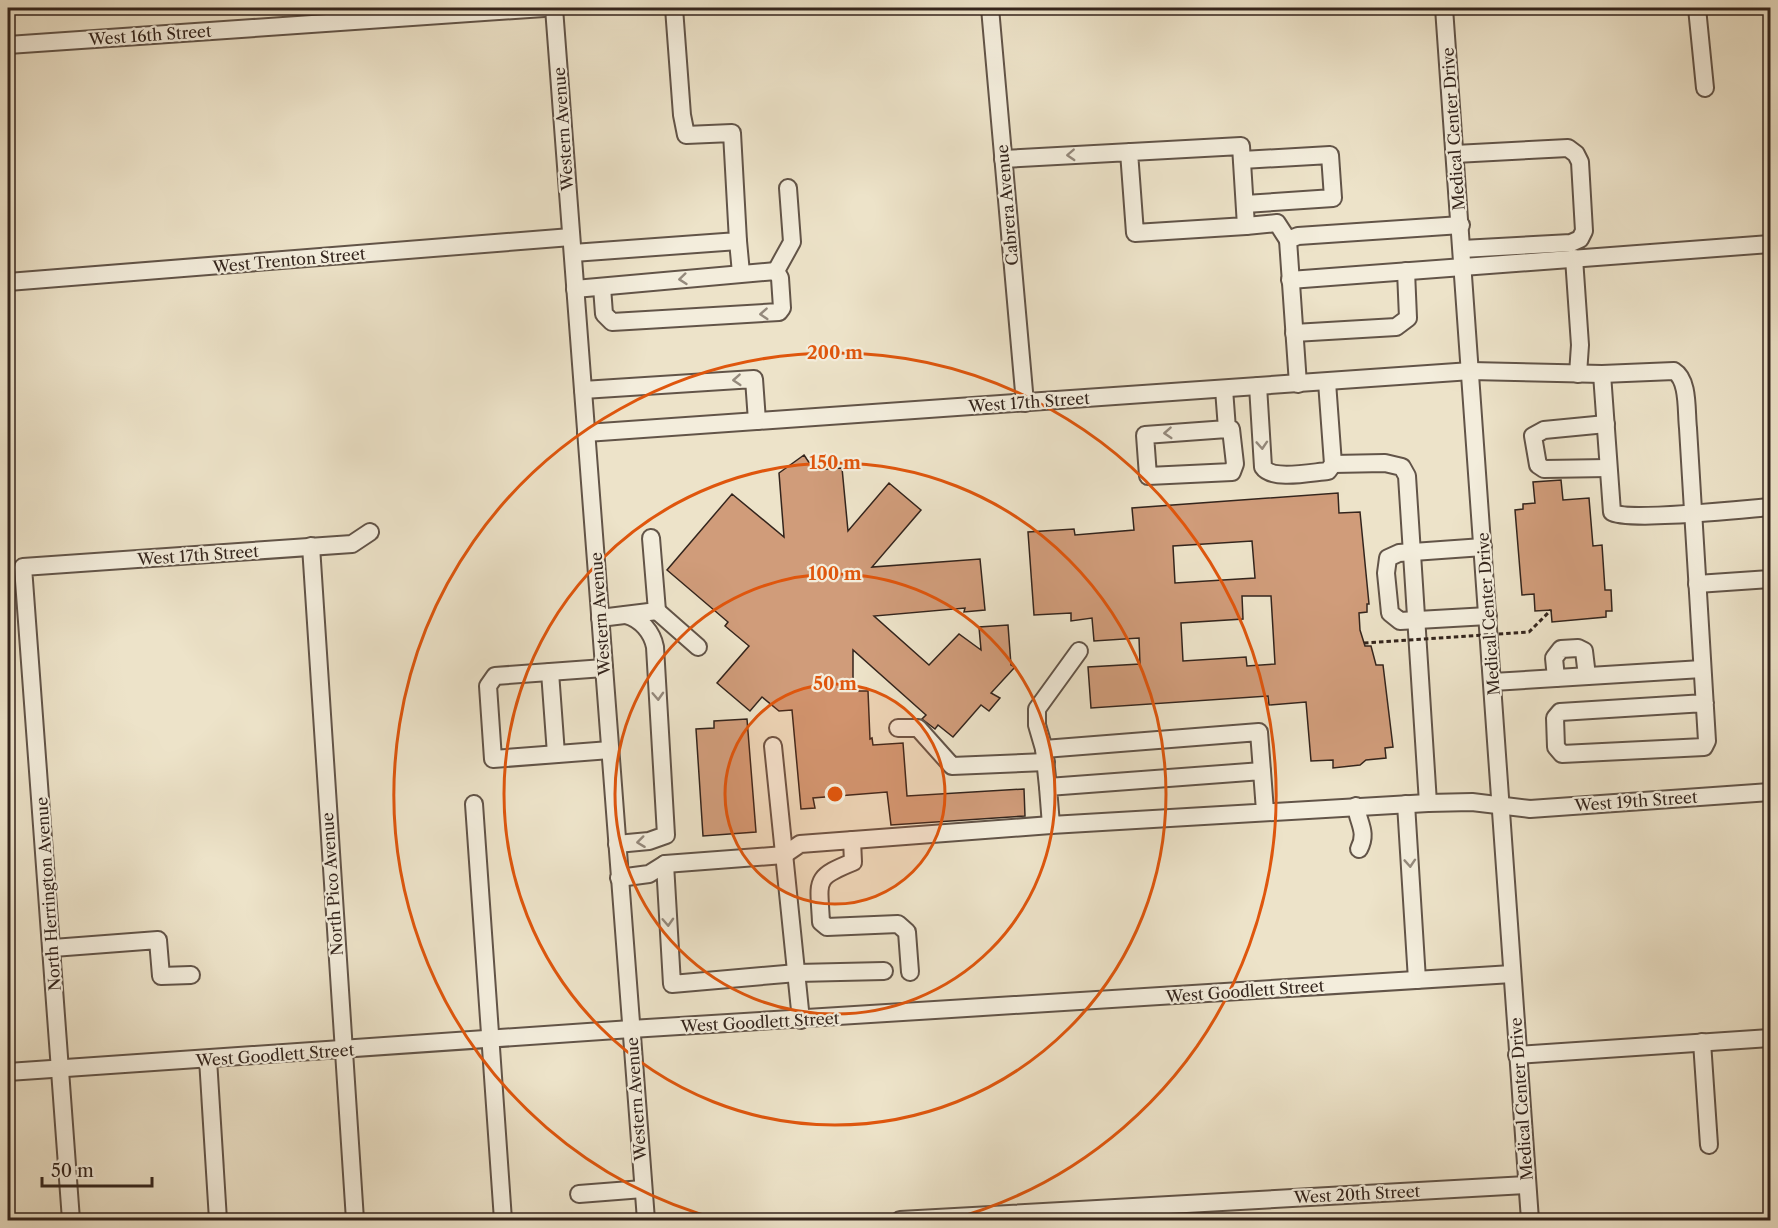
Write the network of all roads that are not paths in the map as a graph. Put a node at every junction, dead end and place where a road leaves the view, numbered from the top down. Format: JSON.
{"nodes":[{"id":1,"x":544,"y":8,"type":"edge"},
{"id":2,"x":554,"y":8,"type":"edge"},
{"id":3,"x":674,"y":8,"type":"edge"},
{"id":4,"x":990,"y":8,"type":"edge"},
{"id":5,"x":1444,"y":8,"type":"edge"},
{"id":6,"x":1697,"y":8,"type":"edge"},
{"id":7,"x":8,"y":45,"type":"edge"},
{"id":8,"x":1705,"y":88,"type":"dead end"},
{"id":9,"x":1129,"y":152,"type":"junction"},
{"id":10,"x":1455,"y":154,"type":"junction"},
{"id":11,"x":1003,"y":159,"type":"junction"},
{"id":12,"x":1242,"y":160,"type":"junction"},
{"id":13,"x":788,"y":188,"type":"dead end"},
{"id":14,"x":1284,"y":201,"type":"junction"},
{"id":15,"x":1245,"y":204,"type":"junction"},
{"id":16,"x":1277,"y":223,"type":"junction"},
{"id":17,"x":1461,"y":225,"type":"junction"},
{"id":18,"x":1246,"y":226,"type":"junction"},
{"id":19,"x":1288,"y":240,"type":"junction"},
{"id":20,"x":738,"y":241,"type":"junction"},
{"id":21,"x":1770,"y":244,"type":"edge"},
{"id":22,"x":572,"y":245,"type":"junction"},
{"id":23,"x":1462,"y":249,"type":"junction"},
{"id":24,"x":1574,"y":258,"type":"junction"},
{"id":25,"x":1464,"y":266,"type":"junction"},
{"id":26,"x":776,"y":271,"type":"junction"},
{"id":27,"x":1406,"y":271,"type":"junction"},
{"id":28,"x":741,"y":273,"type":"junction"},
{"id":29,"x":1290,"y":280,"type":"junction"},
{"id":30,"x":8,"y":282,"type":"edge"},
{"id":31,"x":602,"y":287,"type":"junction"},
{"id":32,"x":575,"y":289,"type":"junction"},
{"id":33,"x":1294,"y":333,"type":"junction"},
{"id":34,"x":1471,"y":371,"type":"junction"},
{"id":35,"x":1578,"y":374,"type":"junction"},
{"id":36,"x":1602,"y":374,"type":"junction"},
{"id":37,"x":1327,"y":382,"type":"junction"},
{"id":38,"x":1298,"y":384,"type":"junction"},
{"id":39,"x":1258,"y":386,"type":"junction"},
{"id":40,"x":1224,"y":389,"type":"junction"},
{"id":41,"x":583,"y":390,"type":"junction"},
{"id":42,"x":1025,"y":403,"type":"junction"},
{"id":43,"x":757,"y":421,"type":"junction"},
{"id":44,"x":1605,"y":424,"type":"junction"},
{"id":45,"x":1227,"y":429,"type":"junction"},
{"id":46,"x":586,"y":433,"type":"junction"},
{"id":47,"x":1333,"y":465,"type":"junction"},
{"id":48,"x":1608,"y":468,"type":"junction"},
{"id":49,"x":1770,"y":507,"type":"edge"},
{"id":50,"x":1692,"y":512,"type":"junction"},
{"id":51,"x":370,"y":532,"type":"dead end"},
{"id":52,"x":651,"y":538,"type":"dead end"},
{"id":53,"x":311,"y":546,"type":"junction"},
{"id":54,"x":1483,"y":547,"type":"junction"},
{"id":55,"x":1411,"y":552,"type":"junction"},
{"id":56,"x":23,"y":567,"type":"joint"},
{"id":57,"x":1770,"y":579,"type":"edge"},
{"id":58,"x":1697,"y":584,"type":"junction"},
{"id":59,"x":657,"y":611,"type":"junction"},
{"id":60,"x":626,"y":615,"type":"junction"},
{"id":61,"x":1488,"y":616,"type":"junction"},
{"id":62,"x":600,"y":618,"type":"junction"},
{"id":63,"x":1417,"y":620,"type":"junction"},
{"id":64,"x":698,"y":647,"type":"dead end"},
{"id":65,"x":1079,"y":651,"type":"dead end"},
{"id":66,"x":604,"y":669,"type":"junction"},
{"id":67,"x":1702,"y":669,"type":"junction"},
{"id":68,"x":550,"y":672,"type":"junction"},
{"id":69,"x":1587,"y":676,"type":"junction"},
{"id":70,"x":1556,"y":678,"type":"junction"},
{"id":71,"x":1493,"y":682,"type":"junction"},
{"id":72,"x":1705,"y":703,"type":"junction"},
{"id":73,"x":898,"y":728,"type":"dead end"},
{"id":74,"x":773,"y":746,"type":"dead end"},
{"id":75,"x":610,"y":750,"type":"junction"},
{"id":76,"x":556,"y":754,"type":"junction"},
{"id":77,"x":1045,"y":755,"type":"junction"},
{"id":78,"x":1262,"y":771,"type":"junction"},
{"id":79,"x":1048,"y":787,"type":"junction"},
{"id":80,"x":1770,"y":792,"type":"edge"},
{"id":81,"x":1428,"y":803,"type":"junction"},
{"id":82,"x":474,"y":804,"type":"dead end"},
{"id":83,"x":1406,"y":804,"type":"junction"},
{"id":84,"x":1501,"y":807,"type":"junction"},
{"id":85,"x":1265,"y":811,"type":"junction"},
{"id":86,"x":1357,"y":811,"type":"junction"},
{"id":87,"x":1051,"y":825,"type":"junction"},
{"id":88,"x":852,"y":840,"type":"junction"},
{"id":89,"x":617,"y":844,"type":"junction"},
{"id":90,"x":1359,"y":849,"type":"dead end"},
{"id":91,"x":784,"y":855,"type":"junction"},
{"id":92,"x":665,"y":864,"type":"junction"},
{"id":93,"x":620,"y":878,"type":"junction"},
{"id":94,"x":53,"y":948,"type":"junction"},
{"id":95,"x":884,"y":971,"type":"dead end"},
{"id":96,"x":910,"y":972,"type":"dead end"},
{"id":97,"x":797,"y":973,"type":"junction"},
{"id":98,"x":1512,"y":974,"type":"junction"},
{"id":99,"x":191,"y":975,"type":"dead end"},
{"id":100,"x":1417,"y":980,"type":"junction"},
{"id":101,"x":801,"y":1020,"type":"junction"},
{"id":102,"x":631,"y":1029,"type":"junction"},
{"id":103,"x":1770,"y":1038,"type":"edge"},
{"id":104,"x":490,"y":1041,"type":"junction"},
{"id":105,"x":1702,"y":1042,"type":"junction"},
{"id":106,"x":343,"y":1051,"type":"junction"},
{"id":107,"x":1517,"y":1055,"type":"junction"},
{"id":108,"x":208,"y":1059,"type":"junction"},
{"id":109,"x":60,"y":1069,"type":"junction"},
{"id":110,"x":8,"y":1072,"type":"edge"},
{"id":111,"x":1709,"y":1145,"type":"dead end"},
{"id":112,"x":1527,"y":1185,"type":"junction"},
{"id":113,"x":643,"y":1189,"type":"junction"},
{"id":114,"x":579,"y":1194,"type":"dead end"},
{"id":115,"x":71,"y":1221,"type":"edge"},
{"id":116,"x":218,"y":1221,"type":"edge"},
{"id":117,"x":355,"y":1221,"type":"edge"},
{"id":118,"x":503,"y":1221,"type":"edge"},
{"id":119,"x":646,"y":1221,"type":"edge"},
{"id":120,"x":900,"y":1221,"type":"edge"},
{"id":121,"x":1530,"y":1221,"type":"edge"}],
"edges":[{"from":1,"to":7,"type":"street","name":"West 16th Street"},
{"from":2,"to":22,"type":"street","name":"Western Avenue"},
{"from":3,"to":20,"type":"street"},
{"from":4,"to":11,"type":"street","name":"Cabrera Avenue"},
{"from":5,"to":10,"type":"street","name":"Medical Center Drive"},
{"from":6,"to":8,"type":"street"},
{"from":9,"to":11,"type":"street","one_way":true},
{"from":9,"to":12,"type":"street"},
{"from":9,"to":18,"type":"street"},
{"from":10,"to":17,"type":"street","name":"Medical Center Drive"},
{"from":10,"to":23,"type":"street"},
{"from":11,"to":42,"type":"street","name":"Cabrera Avenue"},
{"from":12,"to":14,"type":"street"},
{"from":12,"to":15,"type":"street"},
{"from":13,"to":26,"type":"street"},
{"from":14,"to":15,"type":"street"},
{"from":14,"to":16,"type":"street"},
{"from":15,"to":18,"type":"street"},
{"from":16,"to":18,"type":"street"},
{"from":16,"to":19,"type":"street"},
{"from":17,"to":19,"type":"street"},
{"from":17,"to":23,"type":"street","name":"Medical Center Drive"},
{"from":19,"to":29,"type":"street"},
{"from":20,"to":22,"type":"street","name":"West Trenton Street"},
{"from":20,"to":28,"type":"street"},
{"from":21,"to":24,"type":"street"},
{"from":22,"to":30,"type":"street","name":"West Trenton Street"},
{"from":22,"to":32,"type":"street","name":"Western Avenue"},
{"from":23,"to":25,"type":"street","name":"Medical Center Drive"},
{"from":24,"to":25,"type":"street"},
{"from":24,"to":35,"type":"street"},
{"from":25,"to":27,"type":"street"},
{"from":25,"to":34,"type":"street","name":"Medical Center Drive"},
{"from":26,"to":28,"type":"street"},
{"from":26,"to":31,"type":"street","one_way":true},
{"from":27,"to":29,"type":"street"},
{"from":27,"to":33,"type":"street"},
{"from":28,"to":31,"type":"street","one_way":true},
{"from":29,"to":33,"type":"street"},
{"from":31,"to":32,"type":"street"},
{"from":32,"to":41,"type":"street","name":"Western Avenue"},
{"from":33,"to":38,"type":"street"},
{"from":34,"to":35,"type":"street","name":"West 17th Street"},
{"from":34,"to":37,"type":"street","name":"West 17th Street"},
{"from":34,"to":54,"type":"street","name":"Medical Center Drive"},
{"from":35,"to":36,"type":"street","name":"West 17th Street"},
{"from":36,"to":44,"type":"street"},
{"from":36,"to":50,"type":"street","name":"West 17th Street"},
{"from":37,"to":38,"type":"street","name":"West 17th Street"},
{"from":37,"to":47,"type":"street"},
{"from":38,"to":39,"type":"street","name":"West 17th Street"},
{"from":39,"to":40,"type":"street","name":"West 17th Street"},
{"from":39,"to":47,"type":"street","one_way":true},
{"from":40,"to":42,"type":"street","name":"West 17th Street"},
{"from":40,"to":45,"type":"street"},
{"from":43,"to":41,"type":"street","one_way":true},
{"from":41,"to":46,"type":"street","name":"Western Avenue"},
{"from":42,"to":43,"type":"street","name":"West 17th Street"},
{"from":43,"to":46,"type":"street","name":"West 17th Street"},
{"from":44,"to":48,"type":"street"},
{"from":44,"to":48,"type":"street"},
{"from":45,"to":45,"type":"street","one_way":true},
{"from":46,"to":62,"type":"street","name":"Western Avenue"},
{"from":47,"to":55,"type":"street"},
{"from":48,"to":50,"type":"street"},
{"from":49,"to":50,"type":"street"},
{"from":50,"to":58,"type":"street"},
{"from":51,"to":53,"type":"street","name":"West 17th Street"},
{"from":52,"to":59,"type":"street"},
{"from":53,"to":56,"type":"street","name":"West 17th Street"},
{"from":53,"to":106,"type":"street","name":"North Pico Avenue"},
{"from":54,"to":55,"type":"street"},
{"from":54,"to":61,"type":"street","name":"Medical Center Drive"},
{"from":55,"to":63,"type":"street"},
{"from":55,"to":63,"type":"street"},
{"from":56,"to":94,"type":"street","name":"North Herrington Avenue"},
{"from":57,"to":58,"type":"street"},
{"from":58,"to":67,"type":"street"},
{"from":59,"to":60,"type":"street"},
{"from":59,"to":64,"type":"street"},
{"from":60,"to":62,"type":"street"},
{"from":60,"to":89,"type":"street","one_way":true},
{"from":61,"to":63,"type":"street"},
{"from":61,"to":71,"type":"street","name":"Medical Center Drive"},
{"from":62,"to":66,"type":"street","name":"Western Avenue"},
{"from":63,"to":81,"type":"street"},
{"from":65,"to":77,"type":"street"},
{"from":66,"to":68,"type":"street"},
{"from":66,"to":75,"type":"street","name":"Western Avenue"},
{"from":67,"to":69,"type":"street"},
{"from":67,"to":72,"type":"street"},
{"from":68,"to":76,"type":"street"},
{"from":68,"to":76,"type":"street"},
{"from":69,"to":70,"type":"street"},
{"from":69,"to":70,"type":"street"},
{"from":70,"to":71,"type":"street"},
{"from":71,"to":84,"type":"street","name":"Medical Center Drive"},
{"from":72,"to":72,"type":"street"},
{"from":73,"to":77,"type":"street"},
{"from":74,"to":91,"type":"street"},
{"from":75,"to":76,"type":"street"},
{"from":75,"to":89,"type":"street","name":"Western Avenue"},
{"from":77,"to":78,"type":"street"},
{"from":77,"to":79,"type":"street"},
{"from":78,"to":79,"type":"street"},
{"from":78,"to":85,"type":"street"},
{"from":79,"to":87,"type":"street"},
{"from":80,"to":84,"type":"street","name":"West 19th Street"},
{"from":81,"to":83,"type":"street","name":"West 19th Street"},
{"from":81,"to":84,"type":"street","name":"West 19th Street"},
{"from":82,"to":104,"type":"street"},
{"from":83,"to":86,"type":"street","name":"West 19th Street"},
{"from":83,"to":100,"type":"street","one_way":true},
{"from":84,"to":98,"type":"street","name":"Medical Center Drive"},
{"from":85,"to":86,"type":"street","name":"West 19th Street"},
{"from":85,"to":87,"type":"street","name":"West 19th Street"},
{"from":86,"to":90,"type":"street"},
{"from":87,"to":88,"type":"street","name":"West 19th Street"},
{"from":88,"to":91,"type":"street","name":"West 19th Street"},
{"from":88,"to":96,"type":"street"},
{"from":89,"to":93,"type":"street","name":"Western Avenue"},
{"from":91,"to":92,"type":"street","name":"West 19th Street"},
{"from":91,"to":97,"type":"street"},
{"from":92,"to":93,"type":"street","name":"West 19th Street"},
{"from":92,"to":97,"type":"street","one_way":true},
{"from":93,"to":102,"type":"street","name":"Western Avenue"},
{"from":94,"to":99,"type":"street"},
{"from":94,"to":109,"type":"street","name":"North Herrington Avenue"},
{"from":95,"to":97,"type":"street"},
{"from":97,"to":101,"type":"street"},
{"from":98,"to":100,"type":"street","name":"West Goodlett Street"},
{"from":98,"to":107,"type":"street","name":"Medical Center Drive"},
{"from":100,"to":101,"type":"street","name":"West Goodlett Street"},
{"from":101,"to":102,"type":"street","name":"West Goodlett Street"},
{"from":102,"to":104,"type":"street","name":"West Goodlett Street"},
{"from":102,"to":113,"type":"street","name":"Western Avenue"},
{"from":103,"to":105,"type":"street"},
{"from":104,"to":106,"type":"street","name":"West Goodlett Street"},
{"from":104,"to":118,"type":"street"},
{"from":105,"to":107,"type":"street"},
{"from":105,"to":111,"type":"street"},
{"from":106,"to":108,"type":"street","name":"West Goodlett Street"},
{"from":106,"to":117,"type":"street","name":"North Pico Avenue"},
{"from":107,"to":112,"type":"street","name":"Medical Center Drive"},
{"from":108,"to":109,"type":"street","name":"West Goodlett Street"},
{"from":108,"to":116,"type":"street"},
{"from":109,"to":110,"type":"street","name":"West Goodlett Street"},
{"from":109,"to":115,"type":"street","name":"North Herrington Avenue"},
{"from":112,"to":120,"type":"street","name":"West 20th Street"},
{"from":112,"to":121,"type":"street","name":"Medical Center Drive"},
{"from":113,"to":114,"type":"street"},
{"from":113,"to":119,"type":"street","name":"Western Avenue"}]}
